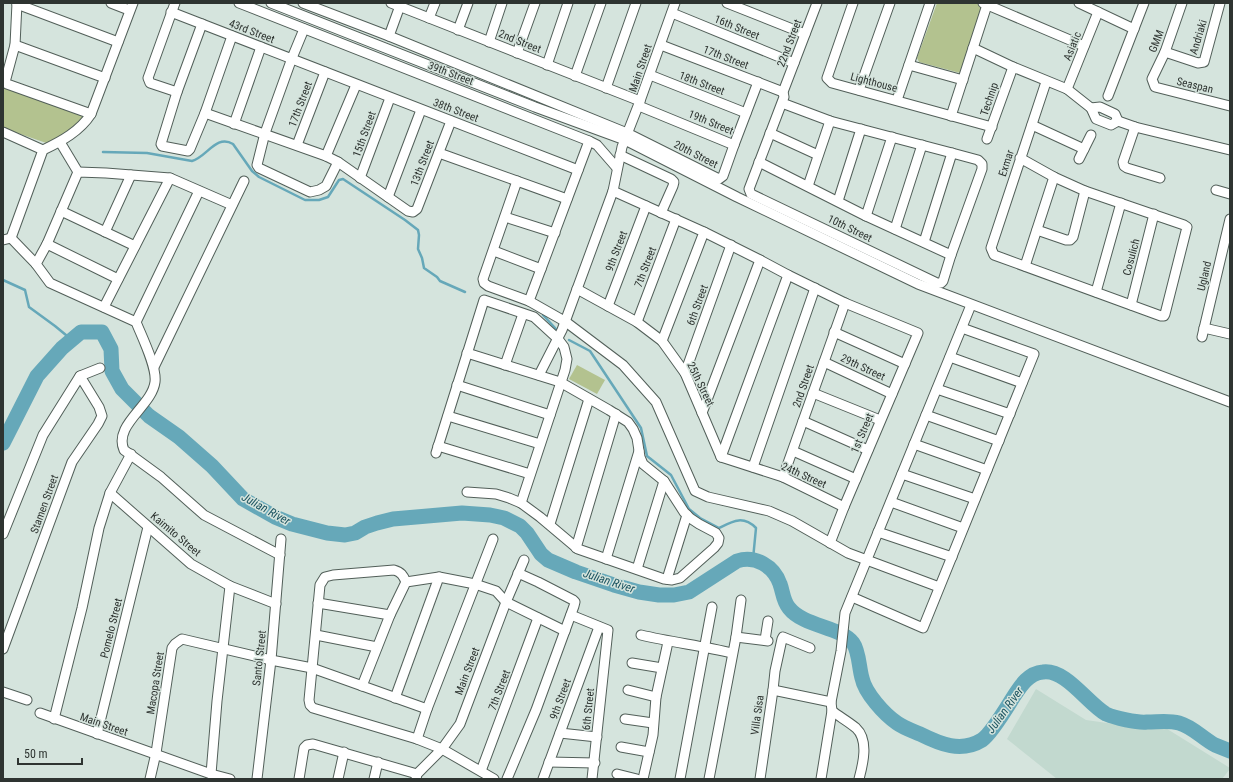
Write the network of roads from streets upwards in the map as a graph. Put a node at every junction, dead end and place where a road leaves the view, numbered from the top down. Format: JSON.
{"nodes":[{"id":1,"x":111,"y":3,"type":"edge"},
{"id":2,"x":239,"y":3,"type":"edge"},
{"id":3,"x":272,"y":3,"type":"edge"},
{"id":4,"x":303,"y":3,"type":"edge"},
{"id":5,"x":391,"y":3,"type":"edge"},
{"id":6,"x":435,"y":3,"type":"edge"},
{"id":7,"x":468,"y":3,"type":"edge"},
{"id":8,"x":502,"y":3,"type":"edge"},
{"id":9,"x":535,"y":3,"type":"edge"},
{"id":10,"x":568,"y":3,"type":"edge"},
{"id":11,"x":601,"y":3,"type":"edge"},
{"id":12,"x":636,"y":3,"type":"edge"},
{"id":13,"x":675,"y":3,"type":"edge"},
{"id":14,"x":727,"y":3,"type":"edge"},
{"id":15,"x":853,"y":3,"type":"edge"},
{"id":16,"x":890,"y":3,"type":"edge"},
{"id":17,"x":930,"y":3,"type":"edge"},
{"id":18,"x":1079,"y":3,"type":"edge"},
{"id":19,"x":1144,"y":3,"type":"edge"},
{"id":20,"x":1182,"y":3,"type":"edge"},
{"id":21,"x":1220,"y":3,"type":"edge"},
{"id":22,"x":17,"y":4,"type":"edge"},
{"id":23,"x":814,"y":4,"type":"edge"},
{"id":24,"x":985,"y":4,"type":"edge"},
{"id":25,"x":400,"y":5,"type":"edge"},
{"id":26,"x":131,"y":7,"type":"edge"},
{"id":27,"x":173,"y":7,"type":"edge"},
{"id":28,"x":1098,"y":12,"type":"junction"},
{"id":29,"x":672,"y":13,"type":"junction"},
{"id":30,"x":429,"y":18,"type":"junction"},
{"id":31,"x":202,"y":24,"type":"junction"},
{"id":32,"x":304,"y":29,"type":"junction"},
{"id":33,"x":1134,"y":29,"type":"junction"},
{"id":34,"x":458,"y":30,"type":"junction"},
{"id":35,"x":805,"y":34,"type":"junction"},
{"id":36,"x":232,"y":36,"type":"junction"},
{"id":37,"x":389,"y":36,"type":"junction"},
{"id":38,"x":118,"y":42,"type":"junction"},
{"id":39,"x":489,"y":42,"type":"junction"},
{"id":40,"x":661,"y":44,"type":"junction"},
{"id":41,"x":15,"y":45,"type":"junction"},
{"id":42,"x":1084,"y":46,"type":"junction"},
{"id":43,"x":261,"y":47,"type":"junction"},
{"id":44,"x":973,"y":48,"type":"junction"},
{"id":45,"x":1165,"y":52,"type":"junction"},
{"id":46,"x":517,"y":53,"type":"junction"},
{"id":47,"x":292,"y":58,"type":"junction"},
{"id":48,"x":794,"y":63,"type":"junction"},
{"id":49,"x":547,"y":65,"type":"junction"},
{"id":50,"x":909,"y":65,"type":"junction"},
{"id":51,"x":1013,"y":67,"type":"junction"},
{"id":52,"x":325,"y":72,"type":"junction"},
{"id":53,"x":650,"y":75,"type":"junction"},
{"id":54,"x":575,"y":76,"type":"junction"},
{"id":55,"x":104,"y":78,"type":"junction"},
{"id":56,"x":963,"y":80,"type":"junction"},
{"id":57,"x":758,"y":82,"type":"junction"},
{"id":58,"x":1046,"y":82,"type":"junction"},
{"id":59,"x":356,"y":85,"type":"junction"},
{"id":60,"x":1155,"y":87,"type":"joint"},
{"id":61,"x":606,"y":88,"type":"junction"},
{"id":62,"x":859,"y":90,"type":"junction"},
{"id":63,"x":1067,"y":90,"type":"junction"},
{"id":64,"x":177,"y":92,"type":"junction"},
{"id":65,"x":783,"y":92,"type":"junction"},
{"id":66,"x":1108,"y":96,"type":"dead end"},
{"id":67,"x":390,"y":98,"type":"junction"},
{"id":68,"x":897,"y":100,"type":"junction"},
{"id":69,"x":782,"y":103,"type":"junction"},
{"id":70,"x":640,"y":104,"type":"junction"},
{"id":71,"x":1230,"y":106,"type":"edge"},
{"id":72,"x":421,"y":110,"type":"junction"},
{"id":73,"x":205,"y":112,"type":"junction"},
{"id":74,"x":746,"y":113,"type":"junction"},
{"id":75,"x":91,"y":114,"type":"junction"},
{"id":76,"x":951,"y":116,"type":"junction"},
{"id":77,"x":830,"y":121,"type":"junction"},
{"id":78,"x":451,"y":122,"type":"junction"},
{"id":79,"x":234,"y":124,"type":"junction"},
{"id":80,"x":1032,"y":125,"type":"junction"},
{"id":81,"x":992,"y":127,"type":"junction"},
{"id":82,"x":1135,"y":128,"type":"junction"},
{"id":83,"x":861,"y":129,"type":"junction"},
{"id":84,"x":265,"y":133,"type":"junction"},
{"id":85,"x":770,"y":133,"type":"junction"},
{"id":86,"x":4,"y":135,"type":"edge"},
{"id":87,"x":1091,"y":135,"type":"dead end"},
{"id":88,"x":892,"y":137,"type":"junction"},
{"id":89,"x":988,"y":139,"type":"dead end"},
{"id":90,"x":590,"y":140,"type":"junction"},
{"id":91,"x":60,"y":142,"type":"junction"},
{"id":92,"x":624,"y":143,"type":"junction"},
{"id":93,"x":297,"y":145,"type":"junction"},
{"id":94,"x":734,"y":145,"type":"junction"},
{"id":95,"x":922,"y":145,"type":"junction"},
{"id":96,"x":1084,"y":149,"type":"junction"},
{"id":97,"x":44,"y":150,"type":"junction"},
{"id":98,"x":1230,"y":150,"type":"edge"},
{"id":99,"x":439,"y":153,"type":"junction"},
{"id":100,"x":952,"y":153,"type":"junction"},
{"id":101,"x":818,"y":155,"type":"junction"},
{"id":102,"x":326,"y":156,"type":"junction"},
{"id":103,"x":1020,"y":158,"type":"junction"},
{"id":104,"x":1079,"y":159,"type":"dead end"},
{"id":105,"x":338,"y":162,"type":"junction"},
{"id":106,"x":759,"y":162,"type":"junction"},
{"id":107,"x":617,"y":168,"type":"junction"},
{"id":108,"x":578,"y":170,"type":"junction"},
{"id":109,"x":78,"y":172,"type":"junction"},
{"id":110,"x":131,"y":175,"type":"junction"},
{"id":111,"x":1054,"y":177,"type":"junction"},
{"id":112,"x":170,"y":178,"type":"junction"},
{"id":113,"x":360,"y":178,"type":"junction"},
{"id":114,"x":1160,"y":178,"type":"dead end"},
{"id":115,"x":244,"y":181,"type":"dead end"},
{"id":116,"x":517,"y":181,"type":"junction"},
{"id":117,"x":808,"y":186,"type":"junction"},
{"id":118,"x":1216,"y":190,"type":"dead end"},
{"id":119,"x":199,"y":191,"type":"junction"},
{"id":120,"x":613,"y":191,"type":"junction"},
{"id":121,"x":1085,"y":191,"type":"junction"},
{"id":122,"x":749,"y":192,"type":"joint"},
{"id":123,"x":1230,"y":194,"type":"edge"},
{"id":124,"x":388,"y":197,"type":"junction"},
{"id":125,"x":567,"y":200,"type":"junction"},
{"id":126,"x":838,"y":201,"type":"junction"},
{"id":127,"x":1121,"y":203,"type":"junction"},
{"id":128,"x":232,"y":205,"type":"junction"},
{"id":129,"x":646,"y":206,"type":"junction"},
{"id":130,"x":61,"y":211,"type":"junction"},
{"id":131,"x":661,"y":213,"type":"junction"},
{"id":132,"x":1154,"y":214,"type":"junction"},
{"id":133,"x":866,"y":216,"type":"junction"},
{"id":134,"x":505,"y":217,"type":"junction"},
{"id":135,"x":676,"y":219,"type":"junction"},
{"id":136,"x":1230,"y":220,"type":"edge"},
{"id":137,"x":895,"y":229,"type":"junction"},
{"id":138,"x":1037,"y":230,"type":"junction"},
{"id":139,"x":105,"y":232,"type":"junction"},
{"id":140,"x":704,"y":232,"type":"junction"},
{"id":141,"x":555,"y":234,"type":"junction"},
{"id":142,"x":7,"y":239,"type":"edge"},
{"id":143,"x":924,"y":242,"type":"junction"},
{"id":144,"x":47,"y":244,"type":"junction"},
{"id":145,"x":731,"y":244,"type":"junction"},
{"id":146,"x":135,"y":246,"type":"junction"},
{"id":147,"x":494,"y":251,"type":"junction"},
{"id":148,"x":951,"y":255,"type":"junction"},
{"id":149,"x":760,"y":260,"type":"junction"},
{"id":150,"x":36,"y":264,"type":"junction"},
{"id":151,"x":1025,"y":266,"type":"junction"},
{"id":152,"x":542,"y":269,"type":"junction"},
{"id":153,"x":788,"y":275,"type":"junction"},
{"id":154,"x":118,"y":279,"type":"junction"},
{"id":155,"x":815,"y":288,"type":"junction"},
{"id":156,"x":577,"y":290,"type":"junction"},
{"id":157,"x":1096,"y":292,"type":"junction"},
{"id":158,"x":529,"y":300,"type":"junction"},
{"id":159,"x":845,"y":302,"type":"junction"},
{"id":160,"x":971,"y":305,"type":"junction"},
{"id":161,"x":1131,"y":305,"type":"junction"},
{"id":162,"x":608,"y":306,"type":"junction"},
{"id":163,"x":104,"y":307,"type":"junction"},
{"id":164,"x":523,"y":314,"type":"junction"},
{"id":165,"x":136,"y":322,"type":"junction"},
{"id":166,"x":566,"y":322,"type":"junction"},
{"id":167,"x":637,"y":322,"type":"junction"},
{"id":168,"x":962,"y":328,"type":"junction"},
{"id":169,"x":1204,"y":328,"type":"junction"},
{"id":170,"x":834,"y":332,"type":"junction"},
{"id":171,"x":1230,"y":334,"type":"edge"},
{"id":172,"x":1202,"y":337,"type":"dead end"},
{"id":173,"x":558,"y":339,"type":"junction"},
{"id":174,"x":662,"y":341,"type":"junction"},
{"id":175,"x":467,"y":353,"type":"junction"},
{"id":176,"x":950,"y":357,"type":"junction"},
{"id":177,"x":824,"y":362,"type":"junction"},
{"id":178,"x":905,"y":364,"type":"junction"},
{"id":179,"x":505,"y":365,"type":"junction"},
{"id":180,"x":154,"y":367,"type":"junction"},
{"id":181,"x":100,"y":368,"type":"dead end"},
{"id":182,"x":685,"y":373,"type":"junction"},
{"id":183,"x":539,"y":375,"type":"junction"},
{"id":184,"x":80,"y":376,"type":"junction"},
{"id":185,"x":560,"y":382,"type":"junction"},
{"id":186,"x":1022,"y":383,"type":"junction"},
{"id":187,"x":457,"y":385,"type":"junction"},
{"id":188,"x":937,"y":389,"type":"junction"},
{"id":189,"x":813,"y":393,"type":"junction"},
{"id":190,"x":892,"y":394,"type":"junction"},
{"id":191,"x":589,"y":399,"type":"junction"},
{"id":192,"x":1230,"y":402,"type":"edge"},
{"id":193,"x":702,"y":413,"type":"junction"},
{"id":194,"x":616,"y":414,"type":"junction"},
{"id":195,"x":1010,"y":414,"type":"junction"},
{"id":196,"x":550,"y":415,"type":"junction"},
{"id":197,"x":926,"y":415,"type":"junction"},
{"id":198,"x":448,"y":416,"type":"junction"},
{"id":199,"x":880,"y":420,"type":"junction"},
{"id":200,"x":803,"y":421,"type":"junction"},
{"id":201,"x":999,"y":441,"type":"junction"},
{"id":202,"x":540,"y":444,"type":"junction"},
{"id":203,"x":914,"y":444,"type":"junction"},
{"id":204,"x":868,"y":450,"type":"junction"},
{"id":205,"x":639,"y":451,"type":"junction"},
{"id":206,"x":793,"y":451,"type":"junction"},
{"id":207,"x":131,"y":454,"type":"junction"},
{"id":208,"x":721,"y":456,"type":"junction"},
{"id":209,"x":754,"y":467,"type":"junction"},
{"id":210,"x":987,"y":470,"type":"junction"},
{"id":211,"x":530,"y":474,"type":"junction"},
{"id":212,"x":902,"y":474,"type":"junction"},
{"id":213,"x":783,"y":477,"type":"junction"},
{"id":214,"x":856,"y":479,"type":"junction"},
{"id":215,"x":664,"y":481,"type":"junction"},
{"id":216,"x":467,"y":492,"type":"dead end"},
{"id":217,"x":110,"y":493,"type":"junction"},
{"id":218,"x":975,"y":499,"type":"junction"},
{"id":219,"x":891,"y":502,"type":"junction"},
{"id":220,"x":521,"y":503,"type":"junction"},
{"id":221,"x":844,"y":507,"type":"junction"},
{"id":222,"x":687,"y":515,"type":"junction"},
{"id":223,"x":550,"y":524,"type":"junction"},
{"id":224,"x":148,"y":527,"type":"junction"},
{"id":225,"x":963,"y":528,"type":"junction"},
{"id":226,"x":878,"y":532,"type":"junction"},
{"id":227,"x":3,"y":534,"type":"edge"},
{"id":228,"x":281,"y":539,"type":"dead end"},
{"id":229,"x":493,"y":539,"type":"dead end"},
{"id":230,"x":830,"y":542,"type":"junction"},
{"id":231,"x":576,"y":548,"type":"junction"},
{"id":232,"x":280,"y":555,"type":"junction"},
{"id":233,"x":952,"y":557,"type":"junction"},
{"id":234,"x":606,"y":558,"type":"junction"},
{"id":235,"x":524,"y":560,"type":"dead end"},
{"id":236,"x":867,"y":560,"type":"junction"},
{"id":237,"x":637,"y":569,"type":"junction"},
{"id":238,"x":518,"y":573,"type":"junction"},
{"id":239,"x":439,"y":577,"type":"junction"},
{"id":240,"x":667,"y":579,"type":"junction"},
{"id":241,"x":406,"y":582,"type":"junction"},
{"id":242,"x":475,"y":584,"type":"junction"},
{"id":243,"x":230,"y":586,"type":"junction"},
{"id":244,"x":939,"y":587,"type":"junction"},
{"id":245,"x":852,"y":597,"type":"junction"},
{"id":246,"x":741,"y":600,"type":"dead end"},
{"id":247,"x":506,"y":602,"type":"junction"},
{"id":248,"x":318,"y":603,"type":"junction"},
{"id":249,"x":276,"y":604,"type":"junction"},
{"id":250,"x":712,"y":607,"type":"dead end"},
{"id":251,"x":390,"y":614,"type":"junction"},
{"id":252,"x":571,"y":615,"type":"junction"},
{"id":253,"x":538,"y":618,"type":"junction"},
{"id":254,"x":768,"y":621,"type":"dead end"},
{"id":255,"x":599,"y":627,"type":"junction"},
{"id":256,"x":565,"y":631,"type":"junction"},
{"id":257,"x":316,"y":635,"type":"junction"},
{"id":258,"x":641,"y":635,"type":"dead end"},
{"id":259,"x":736,"y":637,"type":"junction"},
{"id":260,"x":668,"y":642,"type":"junction"},
{"id":261,"x":377,"y":647,"type":"junction"},
{"id":262,"x":705,"y":647,"type":"junction"},
{"id":263,"x":222,"y":648,"type":"junction"},
{"id":264,"x":810,"y":648,"type":"dead end"},
{"id":265,"x":3,"y":649,"type":"edge"},
{"id":266,"x":590,"y":651,"type":"junction"},
{"id":267,"x":732,"y":653,"type":"junction"},
{"id":268,"x":605,"y":658,"type":"junction"},
{"id":269,"x":271,"y":660,"type":"junction"},
{"id":270,"x":632,"y":663,"type":"dead end"},
{"id":271,"x":312,"y":668,"type":"junction"},
{"id":272,"x":662,"y":668,"type":"junction"},
{"id":273,"x":362,"y":686,"type":"junction"},
{"id":274,"x":628,"y":690,"type":"dead end"},
{"id":275,"x":773,"y":690,"type":"junction"},
{"id":276,"x":3,"y":692,"type":"edge"},
{"id":277,"x":656,"y":697,"type":"junction"},
{"id":278,"x":395,"y":698,"type":"junction"},
{"id":279,"x":27,"y":700,"type":"dead end"},
{"id":280,"x":831,"y":702,"type":"junction"},
{"id":281,"x":427,"y":709,"type":"junction"},
{"id":282,"x":832,"y":711,"type":"junction"},
{"id":283,"x":40,"y":714,"type":"dead end"},
{"id":284,"x":54,"y":719,"type":"junction"},
{"id":285,"x":625,"y":719,"type":"dead end"},
{"id":286,"x":653,"y":723,"type":"junction"},
{"id":287,"x":560,"y":733,"type":"junction"},
{"id":288,"x":97,"y":734,"type":"junction"},
{"id":289,"x":597,"y":737,"type":"junction"},
{"id":290,"x":417,"y":738,"type":"junction"},
{"id":291,"x":621,"y":747,"type":"dead end"},
{"id":292,"x":442,"y":749,"type":"junction"},
{"id":293,"x":344,"y":752,"type":"junction"},
{"id":294,"x":649,"y":752,"type":"junction"},
{"id":295,"x":156,"y":753,"type":"junction"},
{"id":296,"x":378,"y":762,"type":"junction"},
{"id":297,"x":549,"y":762,"type":"junction"},
{"id":298,"x":595,"y":763,"type":"junction"},
{"id":299,"x":481,"y":771,"type":"junction"},
{"id":300,"x":211,"y":774,"type":"junction"},
{"id":301,"x":617,"y":774,"type":"dead end"},
{"id":302,"x":416,"y":776,"type":"edge"},
{"id":303,"x":150,"y":779,"type":"edge"},
{"id":304,"x":230,"y":779,"type":"edge"},
{"id":305,"x":257,"y":779,"type":"edge"},
{"id":306,"x":299,"y":779,"type":"edge"},
{"id":307,"x":338,"y":779,"type":"edge"},
{"id":308,"x":374,"y":779,"type":"edge"},
{"id":309,"x":494,"y":779,"type":"edge"},
{"id":310,"x":507,"y":779,"type":"edge"},
{"id":311,"x":543,"y":779,"type":"edge"},
{"id":312,"x":592,"y":779,"type":"edge"},
{"id":313,"x":637,"y":779,"type":"edge"},
{"id":314,"x":643,"y":779,"type":"edge"},
{"id":315,"x":680,"y":779,"type":"edge"},
{"id":316,"x":709,"y":779,"type":"edge"},
{"id":317,"x":760,"y":779,"type":"edge"},
{"id":318,"x":821,"y":779,"type":"edge"},
{"id":319,"x":859,"y":779,"type":"edge"}],
"edges":[{"from":1,"to":26,"type":"street"},
{"from":2,"to":32,"type":"street","name":"39th Street"},
{"from":3,"to":92,"type":"street"},
{"from":4,"to":37,"type":"street"},
{"from":5,"to":25,"type":"street","name":"2nd Street"},
{"from":6,"to":30,"type":"street"},
{"from":7,"to":34,"type":"street"},
{"from":8,"to":39,"type":"street"},
{"from":9,"to":46,"type":"street"},
{"from":10,"to":49,"type":"street"},
{"from":11,"to":54,"type":"street"},
{"from":12,"to":61,"type":"street"},
{"from":13,"to":29,"type":"street","name":"Main Street"},
{"from":14,"to":35,"type":"street"},
{"from":15,"to":62,"type":"street","name":"Lighthouse"},
{"from":16,"to":62,"type":"street"},
{"from":17,"to":50,"type":"street"},
{"from":18,"to":28,"type":"street"},
{"from":19,"to":33,"type":"street"},
{"from":20,"to":45,"type":"street","name":"GMM"},
{"from":21,"to":45,"type":"street","name":"Andriaki"},
{"from":22,"to":38,"type":"street"},
{"from":22,"to":41,"type":"street"},
{"from":23,"to":35,"type":"street","name":"22nd Street"},
{"from":24,"to":42,"type":"street"},
{"from":24,"to":44,"type":"street"},
{"from":25,"to":30,"type":"street","name":"2nd Street"},
{"from":25,"to":37,"type":"street"},
{"from":26,"to":38,"type":"street"},
{"from":27,"to":31,"type":"street","name":"43rd Street"},
{"from":27,"to":64,"type":"street"},
{"from":28,"to":33,"type":"street"},
{"from":28,"to":42,"type":"street","name":"Asiatic"},
{"from":29,"to":40,"type":"street","name":"Main Street"},
{"from":29,"to":48,"type":"street","name":"16th Street"},
{"from":30,"to":34,"type":"street","name":"2nd Street"},
{"from":31,"to":36,"type":"street","name":"43rd Street"},
{"from":31,"to":64,"type":"street"},
{"from":32,"to":47,"type":"street"},
{"from":32,"to":90,"type":"street","name":"39th Street"},
{"from":33,"to":66,"type":"street"},
{"from":34,"to":39,"type":"street","name":"2nd Street"},
{"from":35,"to":48,"type":"street","name":"22nd Street"},
{"from":36,"to":43,"type":"street","name":"43rd Street"},
{"from":36,"to":73,"type":"street"},
{"from":37,"to":92,"type":"street"},
{"from":38,"to":55,"type":"street"},
{"from":39,"to":46,"type":"street","name":"2nd Street"},
{"from":40,"to":53,"type":"street","name":"Main Street"},
{"from":40,"to":57,"type":"street","name":"17th Street"},
{"from":41,"to":55,"type":"street"},
{"from":41,"to":75,"type":"street"},
{"from":42,"to":63,"type":"street","name":"Asiatic"},
{"from":43,"to":47,"type":"street","name":"43rd Street"},
{"from":43,"to":79,"type":"street"},
{"from":44,"to":51,"type":"street"},
{"from":44,"to":56,"type":"street"},
{"from":45,"to":60,"type":"street","name":"GMM"},
{"from":46,"to":49,"type":"street","name":"2nd Street"},
{"from":47,"to":52,"type":"street","name":"43rd Street"},
{"from":47,"to":84,"type":"street"},
{"from":48,"to":65,"type":"street","name":"22nd Street"},
{"from":49,"to":54,"type":"street","name":"2nd Street"},
{"from":50,"to":56,"type":"street"},
{"from":50,"to":68,"type":"street"},
{"from":51,"to":58,"type":"street"},
{"from":51,"to":81,"type":"street","name":"Technip"},
{"from":52,"to":59,"type":"street","name":"38th Street"},
{"from":52,"to":93,"type":"street","name":"17th Street"},
{"from":53,"to":70,"type":"street","name":"Main Street"},
{"from":53,"to":74,"type":"street","name":"18th Street"},
{"from":54,"to":61,"type":"street","name":"2nd Street"},
{"from":55,"to":75,"type":"street"},
{"from":56,"to":76,"type":"street"},
{"from":57,"to":65,"type":"street","name":"17th Street"},
{"from":57,"to":74,"type":"street","name":"19th Street"},
{"from":58,"to":63,"type":"street"},
{"from":58,"to":80,"type":"street","name":"Exmar"},
{"from":59,"to":67,"type":"street","name":"38th Street"},
{"from":59,"to":102,"type":"street"},
{"from":60,"to":71,"type":"street","name":"Seaspan"},
{"from":61,"to":70,"type":"street","name":"2nd Street"},
{"from":62,"to":68,"type":"street","name":"Lighthouse"},
{"from":63,"to":82,"type":"street"},
{"from":64,"to":73,"type":"street"},
{"from":65,"to":69,"type":"street","name":"22nd Street"},
{"from":67,"to":72,"type":"street","name":"38th Street"},
{"from":67,"to":113,"type":"street","name":"15th Street"},
{"from":68,"to":76,"type":"street","name":"Lighthouse"},
{"from":69,"to":77,"type":"street"},
{"from":69,"to":85,"type":"street","name":"22nd Street"},
{"from":70,"to":92,"type":"street","name":"Main Street"},
{"from":70,"to":94,"type":"street","name":"19th Street"},
{"from":72,"to":78,"type":"street","name":"38th Street"},
{"from":72,"to":124,"type":"street"},
{"from":73,"to":79,"type":"street"},
{"from":74,"to":94,"type":"street","name":"19th Street"},
{"from":75,"to":91,"type":"street"},
{"from":76,"to":81,"type":"street","name":"Lighthouse"},
{"from":77,"to":83,"type":"street"},
{"from":77,"to":101,"type":"street"},
{"from":78,"to":99,"type":"street","name":"13th Street"},
{"from":78,"to":108,"type":"street","name":"38th Street"},
{"from":79,"to":84,"type":"street"},
{"from":80,"to":96,"type":"street"},
{"from":80,"to":103,"type":"street","name":"Exmar"},
{"from":81,"to":89,"type":"street","name":"Technip"},
{"from":82,"to":98,"type":"street"},
{"from":82,"to":114,"type":"street"},
{"from":83,"to":88,"type":"street"},
{"from":83,"to":126,"type":"street"},
{"from":84,"to":93,"type":"street"},
{"from":84,"to":105,"type":"street"},
{"from":85,"to":101,"type":"street"},
{"from":85,"to":106,"type":"street","name":"22nd Street"},
{"from":86,"to":97,"type":"street"},
{"from":87,"to":96,"type":"street"},
{"from":88,"to":95,"type":"street"},
{"from":88,"to":133,"type":"street"},
{"from":90,"to":107,"type":"street"},
{"from":90,"to":108,"type":"street"},
{"from":91,"to":97,"type":"street"},
{"from":91,"to":109,"type":"street"},
{"from":92,"to":94,"type":"street","name":"20th Street"},
{"from":92,"to":107,"type":"street","name":"Main Street"},
{"from":92,"to":131,"type":"street"},
{"from":92,"to":160,"type":"street"},
{"from":93,"to":102,"type":"street"},
{"from":95,"to":100,"type":"street"},
{"from":95,"to":137,"type":"street"},
{"from":96,"to":104,"type":"street"},
{"from":97,"to":142,"type":"street"},
{"from":99,"to":116,"type":"street"},
{"from":99,"to":124,"type":"street","name":"13th Street"},
{"from":100,"to":143,"type":"street"},
{"from":100,"to":148,"type":"street"},
{"from":101,"to":117,"type":"street"},
{"from":102,"to":105,"type":"street"},
{"from":103,"to":111,"type":"street"},
{"from":103,"to":151,"type":"street","name":"Exmar"},
{"from":105,"to":113,"type":"street"},
{"from":106,"to":117,"type":"street"},
{"from":106,"to":122,"type":"street","name":"22nd Street"},
{"from":107,"to":120,"type":"street","name":"Main Street"},
{"from":108,"to":125,"type":"street"},
{"from":109,"to":110,"type":"street"},
{"from":109,"to":130,"type":"street"},
{"from":110,"to":112,"type":"street"},
{"from":110,"to":139,"type":"street"},
{"from":111,"to":121,"type":"street"},
{"from":111,"to":138,"type":"street"},
{"from":112,"to":119,"type":"street"},
{"from":112,"to":146,"type":"street"},
{"from":113,"to":124,"type":"street"},
{"from":115,"to":128,"type":"street"},
{"from":116,"to":125,"type":"street"},
{"from":116,"to":134,"type":"street"},
{"from":117,"to":126,"type":"street"},
{"from":118,"to":123,"type":"street"},
{"from":119,"to":128,"type":"street"},
{"from":119,"to":165,"type":"street"},
{"from":120,"to":129,"type":"street"},
{"from":120,"to":156,"type":"street","name":"Main Street"},
{"from":121,"to":127,"type":"street"},
{"from":121,"to":138,"type":"street"},
{"from":122,"to":148,"type":"street","name":"10th Street"},
{"from":125,"to":141,"type":"street"},
{"from":126,"to":133,"type":"street"},
{"from":127,"to":132,"type":"street"},
{"from":127,"to":157,"type":"street"},
{"from":128,"to":180,"type":"street"},
{"from":129,"to":131,"type":"street"},
{"from":129,"to":162,"type":"street","name":"9th Street"},
{"from":130,"to":139,"type":"street"},
{"from":130,"to":144,"type":"street"},
{"from":131,"to":135,"type":"street"},
{"from":132,"to":161,"type":"street","name":"Cosulich"},
{"from":132,"to":161,"type":"street"},
{"from":133,"to":137,"type":"street"},
{"from":134,"to":141,"type":"street"},
{"from":134,"to":147,"type":"street"},
{"from":135,"to":140,"type":"street"},
{"from":135,"to":167,"type":"street","name":"7th Street"},
{"from":136,"to":169,"type":"street","name":"Ugland"},
{"from":137,"to":143,"type":"street"},
{"from":138,"to":151,"type":"street"},
{"from":139,"to":146,"type":"street"},
{"from":140,"to":145,"type":"street"},
{"from":140,"to":174,"type":"street"},
{"from":141,"to":152,"type":"street"},
{"from":142,"to":150,"type":"street"},
{"from":143,"to":148,"type":"street"},
{"from":144,"to":150,"type":"street"},
{"from":144,"to":154,"type":"street"},
{"from":145,"to":149,"type":"street"},
{"from":145,"to":182,"type":"street","name":"6th Street"},
{"from":146,"to":154,"type":"street"},
{"from":147,"to":152,"type":"street"},
{"from":147,"to":158,"type":"street"},
{"from":149,"to":153,"type":"street"},
{"from":149,"to":193,"type":"street"},
{"from":150,"to":163,"type":"street"},
{"from":151,"to":157,"type":"street"},
{"from":152,"to":158,"type":"street"},
{"from":153,"to":155,"type":"street"},
{"from":153,"to":208,"type":"street"},
{"from":154,"to":163,"type":"street"},
{"from":155,"to":159,"type":"street"},
{"from":155,"to":209,"type":"street"},
{"from":156,"to":162,"type":"street","name":"25th Street"},
{"from":156,"to":166,"type":"street","name":"Main Street"},
{"from":157,"to":161,"type":"street"},
{"from":158,"to":166,"type":"street"},
{"from":159,"to":170,"type":"street","name":"2nd Street"},
{"from":159,"to":178,"type":"street","name":"1st Street"},
{"from":160,"to":168,"type":"street"},
{"from":160,"to":192,"type":"street"},
{"from":162,"to":167,"type":"street","name":"25th Street"},
{"from":163,"to":165,"type":"street"},
{"from":164,"to":173,"type":"street"},
{"from":164,"to":175,"type":"street"},
{"from":164,"to":179,"type":"street"},
{"from":165,"to":180,"type":"street"},
{"from":166,"to":173,"type":"street","name":"Main Street"},
{"from":166,"to":230,"type":"street"},
{"from":167,"to":174,"type":"street","name":"25th Street"},
{"from":168,"to":176,"type":"street"},
{"from":168,"to":186,"type":"street"},
{"from":169,"to":171,"type":"street"},
{"from":169,"to":172,"type":"street","name":"Ugland"},
{"from":170,"to":177,"type":"street","name":"2nd Street"},
{"from":170,"to":178,"type":"street"},
{"from":173,"to":183,"type":"street","name":"Main Street"},
{"from":173,"to":185,"type":"street"},
{"from":174,"to":182,"type":"street","name":"25th Street"},
{"from":175,"to":179,"type":"street"},
{"from":175,"to":187,"type":"street"},
{"from":176,"to":186,"type":"street"},
{"from":176,"to":188,"type":"street"},
{"from":177,"to":189,"type":"street","name":"2nd Street"},
{"from":177,"to":190,"type":"street","name":"29th Street"},
{"from":178,"to":190,"type":"street","name":"1st Street"},
{"from":179,"to":183,"type":"street"},
{"from":180,"to":207,"type":"street"},
{"from":181,"to":184,"type":"street"},
{"from":182,"to":193,"type":"street","name":"25th Street"},
{"from":183,"to":185,"type":"street"},
{"from":184,"to":227,"type":"street"},
{"from":184,"to":265,"type":"street","name":"Stamen Street"},
{"from":185,"to":191,"type":"street"},
{"from":185,"to":196,"type":"street"},
{"from":186,"to":195,"type":"street"},
{"from":187,"to":196,"type":"street"},
{"from":187,"to":198,"type":"street"},
{"from":188,"to":195,"type":"street"},
{"from":188,"to":197,"type":"street"},
{"from":189,"to":199,"type":"street"},
{"from":189,"to":200,"type":"street","name":"2nd Street"},
{"from":190,"to":199,"type":"street","name":"1st Street"},
{"from":191,"to":194,"type":"street"},
{"from":191,"to":223,"type":"street"},
{"from":193,"to":208,"type":"street","name":"25th Street"},
{"from":194,"to":205,"type":"street"},
{"from":194,"to":231,"type":"street"},
{"from":195,"to":201,"type":"street"},
{"from":196,"to":202,"type":"street"},
{"from":197,"to":201,"type":"street"},
{"from":197,"to":203,"type":"street"},
{"from":198,"to":202,"type":"street"},
{"from":198,"to":211,"type":"street"},
{"from":199,"to":204,"type":"street","name":"1st Street"},
{"from":200,"to":204,"type":"street"},
{"from":200,"to":206,"type":"street","name":"2nd Street"},
{"from":201,"to":210,"type":"street"},
{"from":202,"to":211,"type":"street"},
{"from":203,"to":210,"type":"street"},
{"from":203,"to":212,"type":"street"},
{"from":204,"to":214,"type":"street","name":"1st Street"},
{"from":205,"to":215,"type":"street"},
{"from":205,"to":234,"type":"street"},
{"from":206,"to":213,"type":"street","name":"2nd Street"},
{"from":206,"to":214,"type":"street"},
{"from":207,"to":217,"type":"street"},
{"from":207,"to":232,"type":"street"},
{"from":208,"to":209,"type":"street"},
{"from":209,"to":213,"type":"street","name":"24th Street"},
{"from":210,"to":218,"type":"street"},
{"from":211,"to":220,"type":"street"},
{"from":212,"to":218,"type":"street"},
{"from":212,"to":219,"type":"street"},
{"from":213,"to":221,"type":"street","name":"24th Street"},
{"from":214,"to":221,"type":"street","name":"1st Street"},
{"from":215,"to":222,"type":"street"},
{"from":215,"to":237,"type":"street"},
{"from":216,"to":220,"type":"street"},
{"from":217,"to":224,"type":"street","name":"Kaimito Street"},
{"from":217,"to":284,"type":"street"},
{"from":218,"to":225,"type":"street"},
{"from":219,"to":225,"type":"street"},
{"from":219,"to":226,"type":"street"},
{"from":220,"to":223,"type":"street"},
{"from":221,"to":230,"type":"street","name":"1st Street"},
{"from":222,"to":240,"type":"street"},
{"from":222,"to":240,"type":"street"},
{"from":223,"to":231,"type":"street"},
{"from":224,"to":243,"type":"street","name":"Kaimito Street"},
{"from":224,"to":288,"type":"street","name":"Pomelo Street"},
{"from":225,"to":233,"type":"street"},
{"from":226,"to":233,"type":"street"},
{"from":226,"to":236,"type":"street"},
{"from":228,"to":232,"type":"street","name":"Santol Street"},
{"from":229,"to":242,"type":"street"},
{"from":230,"to":236,"type":"street"},
{"from":231,"to":234,"type":"street"},
{"from":232,"to":249,"type":"street","name":"Santol Street"},
{"from":233,"to":244,"type":"street"},
{"from":234,"to":237,"type":"street"},
{"from":235,"to":238,"type":"street","name":"Main Street"},
{"from":236,"to":244,"type":"street"},
{"from":236,"to":245,"type":"street"},
{"from":237,"to":240,"type":"street"},
{"from":238,"to":247,"type":"street","name":"Main Street"},
{"from":238,"to":252,"type":"street"},
{"from":239,"to":241,"type":"street"},
{"from":239,"to":242,"type":"street"},
{"from":239,"to":278,"type":"street"},
{"from":241,"to":248,"type":"street"},
{"from":241,"to":251,"type":"street"},
{"from":242,"to":247,"type":"street"},
{"from":242,"to":281,"type":"street"},
{"from":243,"to":249,"type":"street","name":"Kaimito Street"},
{"from":243,"to":263,"type":"street"},
{"from":244,"to":245,"type":"street"},
{"from":245,"to":280,"type":"street"},
{"from":246,"to":259,"type":"street"},
{"from":247,"to":253,"type":"street"},
{"from":247,"to":292,"type":"street","name":"Main Street"},
{"from":248,"to":251,"type":"street"},
{"from":248,"to":257,"type":"street"},
{"from":249,"to":269,"type":"street","name":"Santol Street"},
{"from":250,"to":262,"type":"street"},
{"from":251,"to":261,"type":"street"},
{"from":252,"to":255,"type":"street"},
{"from":252,"to":256,"type":"street"},
{"from":253,"to":256,"type":"street"},
{"from":253,"to":299,"type":"street","name":"7th Street"},
{"from":254,"to":259,"type":"street"},
{"from":255,"to":266,"type":"street","name":"9th Street"},
{"from":255,"to":268,"type":"street","name":"6th Street"},
{"from":256,"to":310,"type":"street"},
{"from":257,"to":261,"type":"street"},
{"from":257,"to":271,"type":"street"},
{"from":258,"to":260,"type":"street"},
{"from":259,"to":267,"type":"street"},
{"from":260,"to":262,"type":"street"},
{"from":260,"to":272,"type":"street"},
{"from":261,"to":273,"type":"street"},
{"from":262,"to":267,"type":"street"},
{"from":262,"to":315,"type":"street"},
{"from":263,"to":269,"type":"street","name":"Macopa Street"},
{"from":263,"to":295,"type":"street","name":"Macopa Street"},
{"from":263,"to":300,"type":"street"},
{"from":264,"to":275,"type":"street"},
{"from":266,"to":268,"type":"street"},
{"from":266,"to":287,"type":"street","name":"9th Street"},
{"from":267,"to":316,"type":"street"},
{"from":268,"to":289,"type":"street","name":"6th Street"},
{"from":269,"to":271,"type":"street","name":"Macopa Street"},
{"from":269,"to":305,"type":"street","name":"Santol Street"},
{"from":270,"to":272,"type":"street"},
{"from":271,"to":273,"type":"street","name":"Macopa Street"},
{"from":271,"to":290,"type":"street"},
{"from":272,"to":277,"type":"street"},
{"from":273,"to":278,"type":"street","name":"Macopa Street"},
{"from":274,"to":277,"type":"street"},
{"from":275,"to":280,"type":"street","name":"Villa Sisa"},
{"from":275,"to":317,"type":"street","name":"Villa Sisa"},
{"from":276,"to":279,"type":"street"},
{"from":277,"to":286,"type":"street"},
{"from":278,"to":281,"type":"street","name":"Macopa Street"},
{"from":280,"to":282,"type":"street"},
{"from":281,"to":290,"type":"street"},
{"from":282,"to":318,"type":"street"},
{"from":282,"to":319,"type":"street"},
{"from":283,"to":284,"type":"street","name":"Main Street"},
{"from":284,"to":288,"type":"street","name":"Main Street"},
{"from":285,"to":286,"type":"street"},
{"from":286,"to":294,"type":"street"},
{"from":287,"to":289,"type":"street"},
{"from":287,"to":297,"type":"street","name":"9th Street"},
{"from":288,"to":295,"type":"street","name":"Main Street"},
{"from":289,"to":298,"type":"street","name":"6th Street"},
{"from":290,"to":292,"type":"street"},
{"from":291,"to":294,"type":"street"},
{"from":292,"to":299,"type":"street"},
{"from":292,"to":302,"type":"street","name":"Main Street"},
{"from":293,"to":296,"type":"street"},
{"from":293,"to":306,"type":"street"},
{"from":293,"to":307,"type":"street"},
{"from":294,"to":314,"type":"street"},
{"from":295,"to":300,"type":"street","name":"Main Street"},
{"from":295,"to":303,"type":"street","name":"Macopa Street"},
{"from":296,"to":302,"type":"street"},
{"from":296,"to":308,"type":"street"},
{"from":297,"to":298,"type":"street"},
{"from":297,"to":311,"type":"street","name":"9th Street"},
{"from":298,"to":312,"type":"street","name":"6th Street"},
{"from":299,"to":309,"type":"street"},
{"from":300,"to":304,"type":"street","name":"Main Street"},
{"from":301,"to":313,"type":"street"}]}
